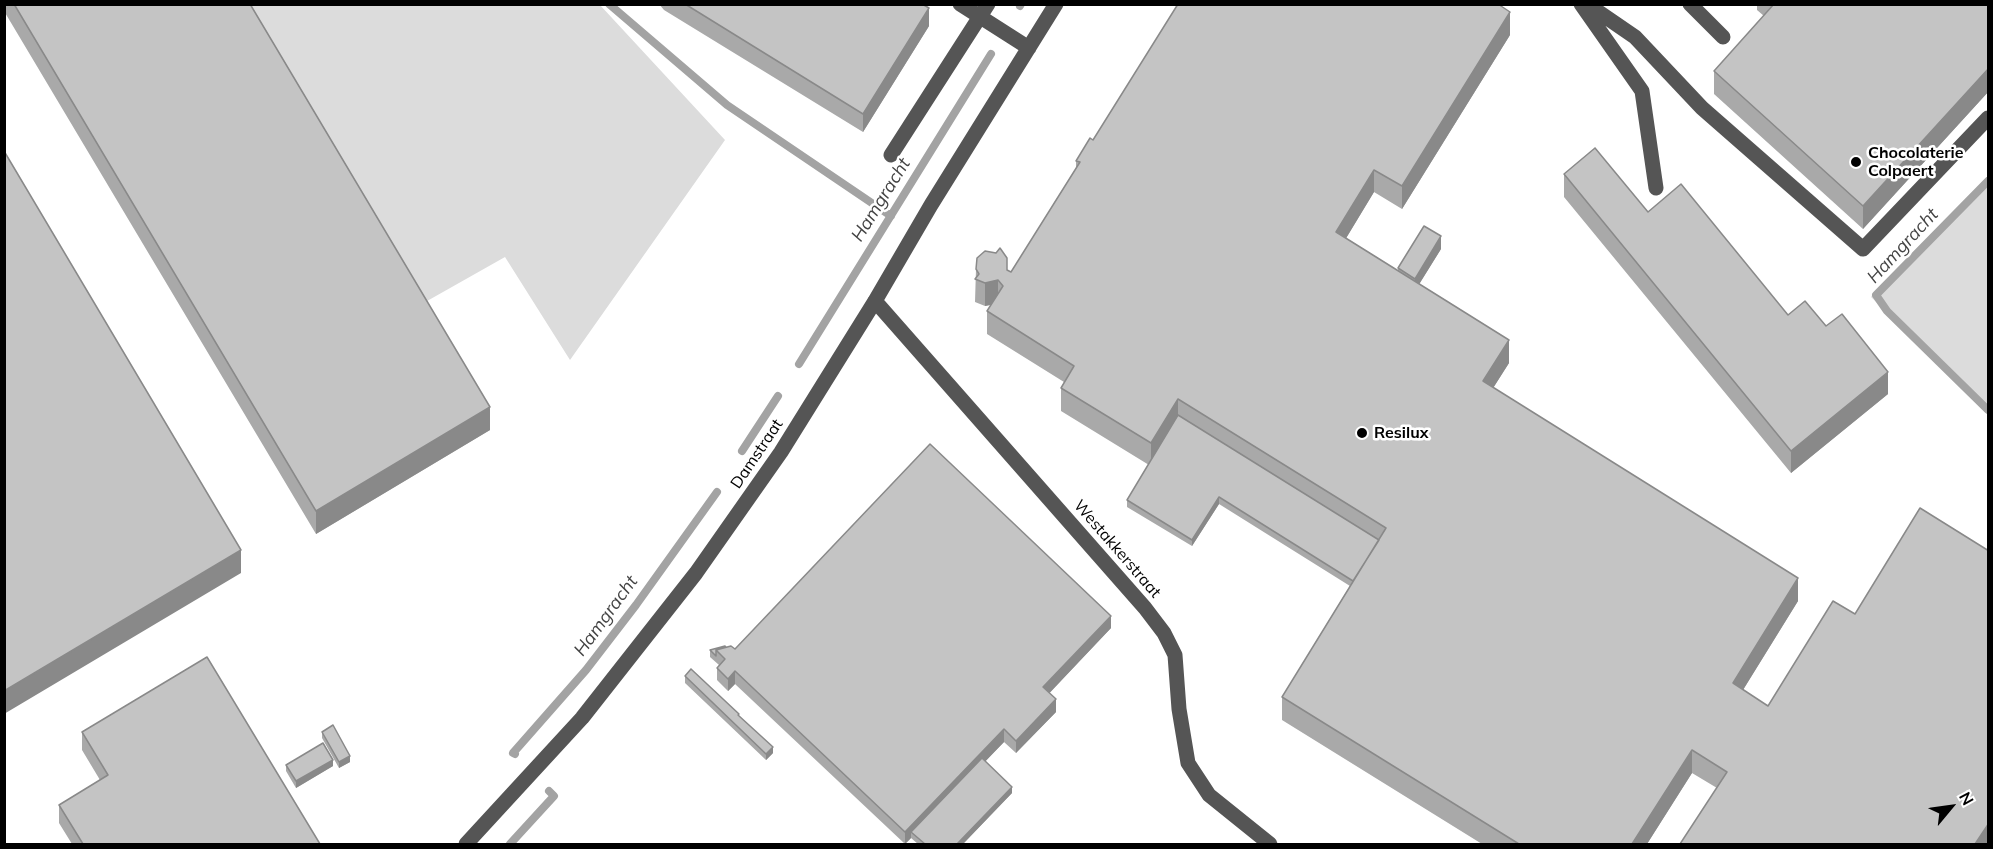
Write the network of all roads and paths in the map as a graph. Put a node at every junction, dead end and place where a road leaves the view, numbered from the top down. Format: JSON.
{"nodes":[{"id":1,"x":960,"y":4,"type":"edge"},
{"id":2,"x":1056,"y":4,"type":"edge"},
{"id":3,"x":1581,"y":4,"type":"edge"},
{"id":4,"x":1587,"y":4,"type":"edge"},
{"id":5,"x":1690,"y":4,"type":"edge"},
{"id":6,"x":984,"y":11,"type":"edge"},
{"id":7,"x":1723,"y":37,"type":"dead end"},
{"id":8,"x":1029,"y":48,"type":"junction"},
{"id":9,"x":1989,"y":118,"type":"edge"},
{"id":10,"x":891,"y":155,"type":"dead end"},
{"id":11,"x":1656,"y":188,"type":"dead end"},
{"id":12,"x":875,"y":301,"type":"junction"},
{"id":13,"x":466,"y":844,"type":"edge"},
{"id":14,"x":1270,"y":844,"type":"edge"}],
"edges":[{"from":1,"to":6,"type":"street"},
{"from":2,"to":8,"type":"street","name":"Damstraat"},
{"from":3,"to":11,"type":"street"},
{"from":4,"to":9,"type":"street"},
{"from":5,"to":7,"type":"street"},
{"from":6,"to":8,"type":"street"},
{"from":6,"to":10,"type":"street"},
{"from":8,"to":12,"type":"street","name":"Damstraat"},
{"from":12,"to":13,"type":"street","name":"Damstraat"},
{"from":12,"to":14,"type":"street","name":"Westakkerstraat"}]}
